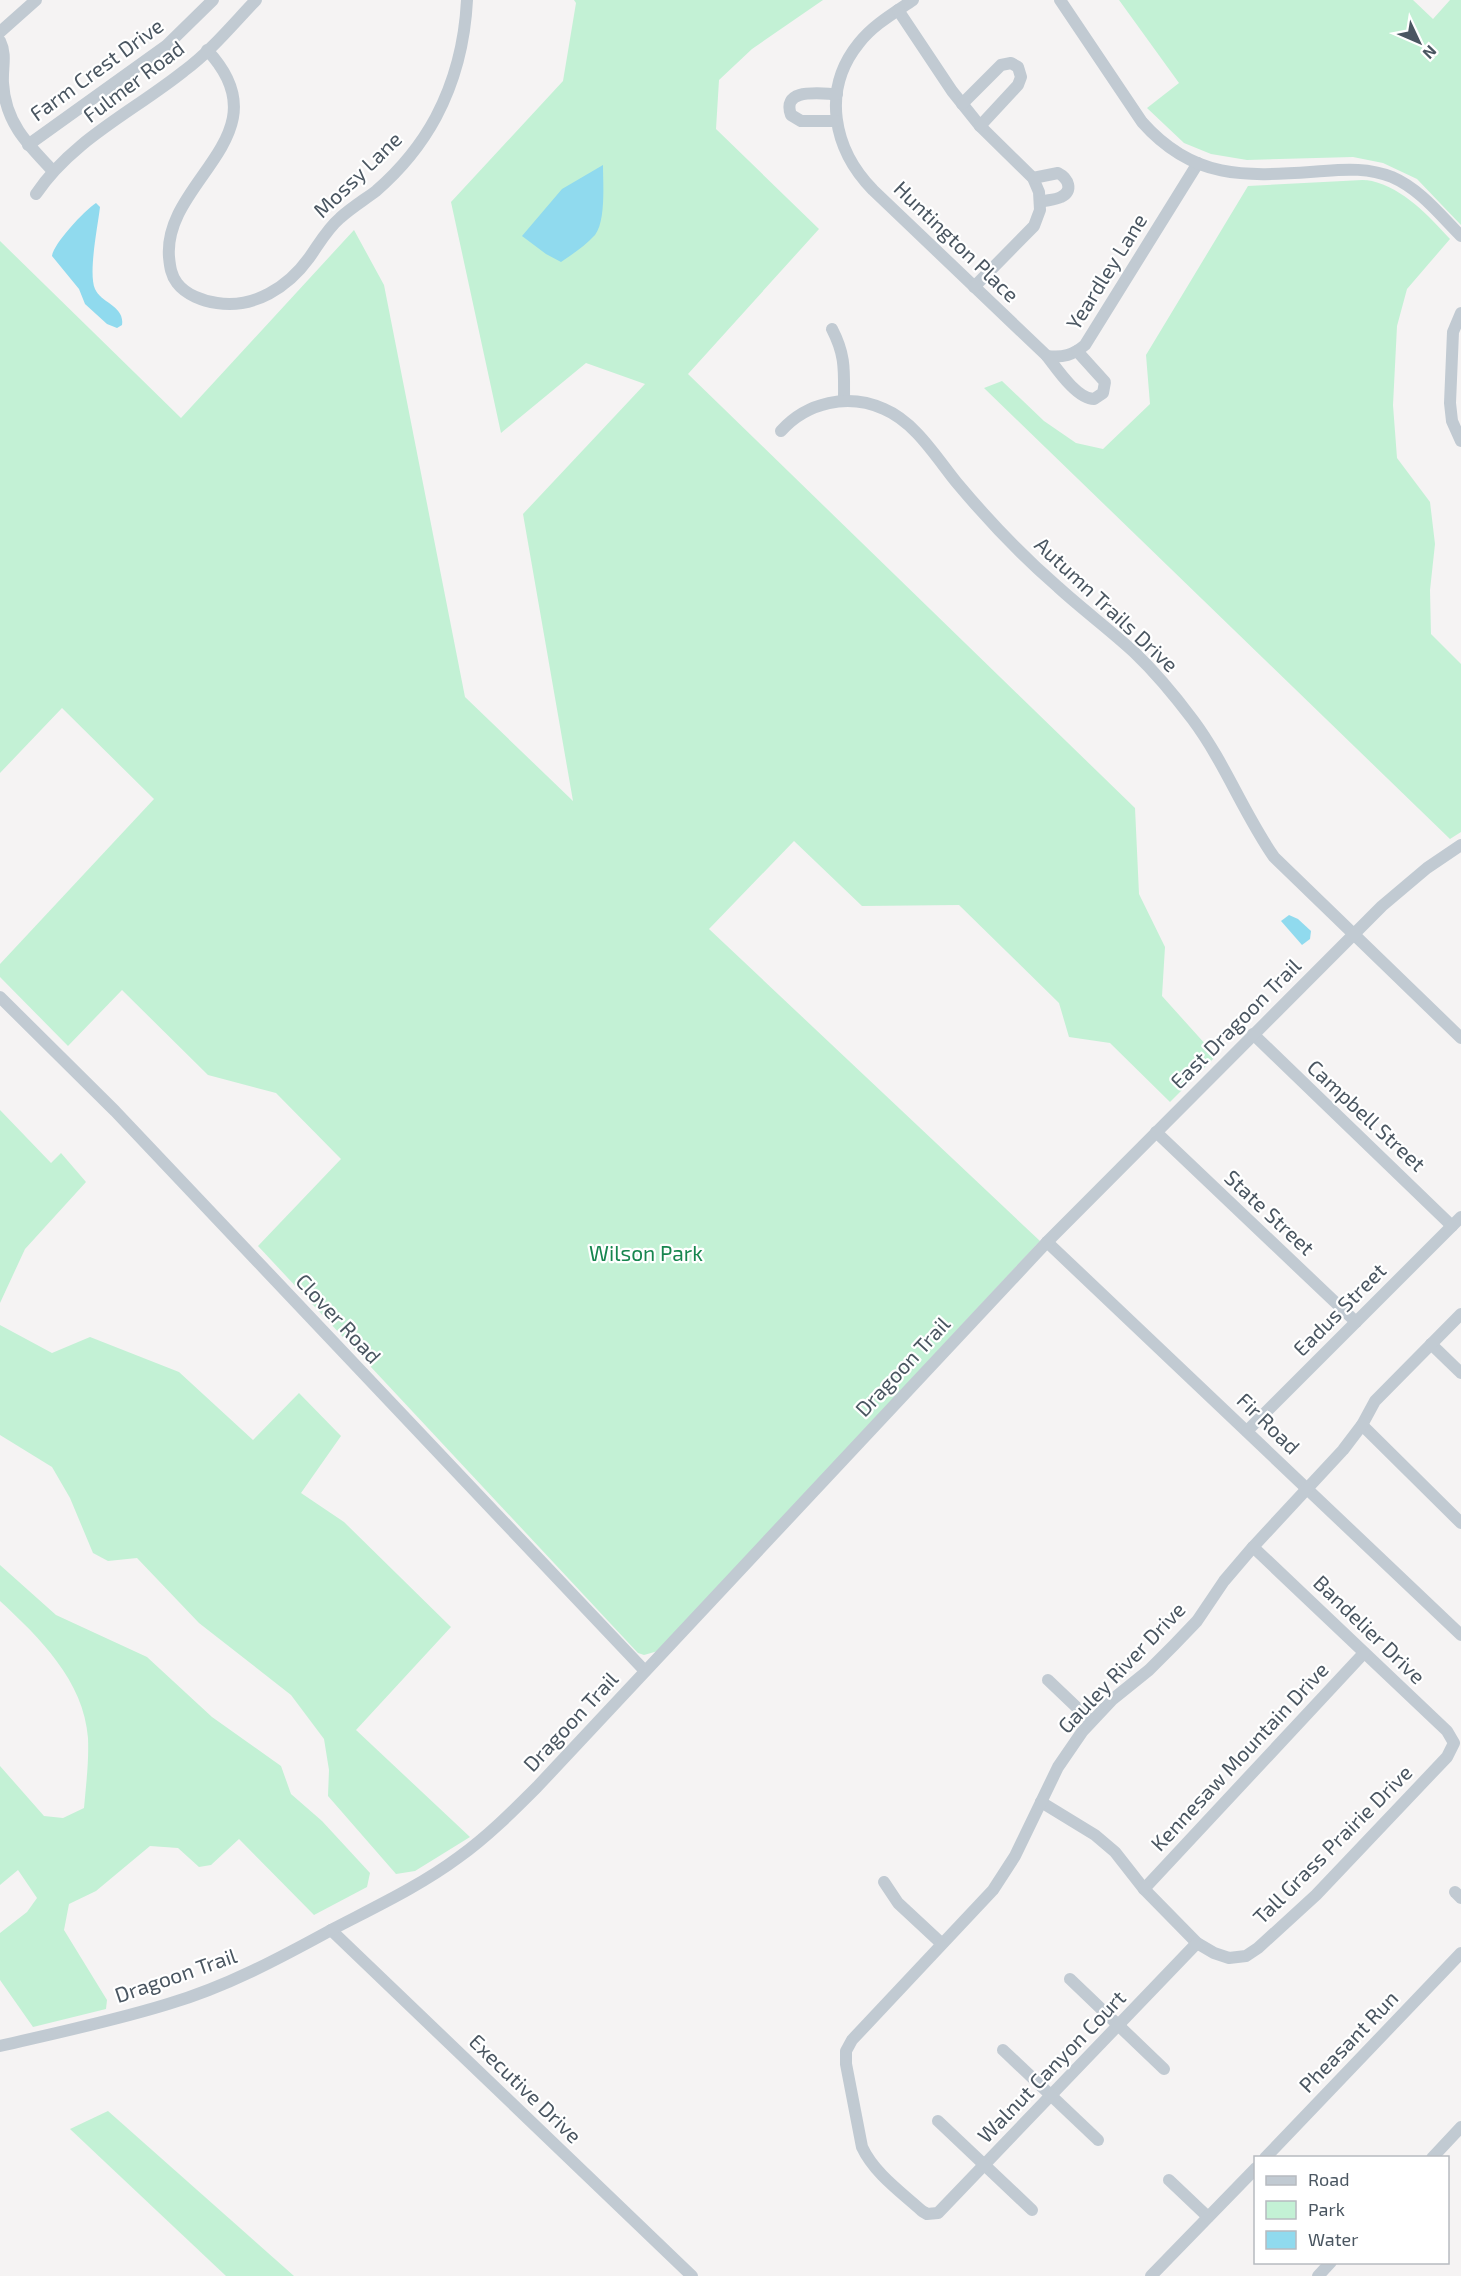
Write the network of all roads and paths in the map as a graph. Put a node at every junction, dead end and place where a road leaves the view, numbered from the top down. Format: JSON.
{"nodes":[{"id":1,"x":36,"y":0,"type":"edge"},
{"id":2,"x":213,"y":0,"type":"edge"},
{"id":3,"x":256,"y":0,"type":"edge"},
{"id":4,"x":467,"y":0,"type":"edge"},
{"id":5,"x":913,"y":0,"type":"edge"},
{"id":6,"x":1060,"y":0,"type":"edge"},
{"id":7,"x":898,"y":10,"type":"junction"},
{"id":8,"x":0,"y":32,"type":"edge"},
{"id":9,"x":0,"y":41,"type":"edge"},
{"id":10,"x":207,"y":51,"type":"junction"},
{"id":11,"x":838,"y":90,"type":"junction"},
{"id":12,"x":962,"y":104,"type":"junction"},
{"id":13,"x":836,"y":121,"type":"junction"},
{"id":14,"x":981,"y":126,"type":"junction"},
{"id":15,"x":28,"y":145,"type":"junction"},
{"id":16,"x":1198,"y":163,"type":"junction"},
{"id":17,"x":53,"y":171,"type":"junction"},
{"id":18,"x":1033,"y":178,"type":"junction"},
{"id":19,"x":36,"y":194,"type":"dead end"},
{"id":20,"x":1040,"y":202,"type":"junction"},
{"id":21,"x":1461,"y":236,"type":"edge"},
{"id":22,"x":974,"y":287,"type":"junction"},
{"id":23,"x":1461,"y":313,"type":"edge"},
{"id":24,"x":832,"y":329,"type":"dead end"},
{"id":25,"x":1077,"y":351,"type":"junction"},
{"id":26,"x":1047,"y":356,"type":"junction"},
{"id":27,"x":844,"y":401,"type":"junction"},
{"id":28,"x":780,"y":431,"type":"dead end"},
{"id":29,"x":1461,"y":441,"type":"edge"},
{"id":30,"x":1460,"y":849,"type":"edge"},
{"id":31,"x":1353,"y":934,"type":"junction"},
{"id":32,"x":0,"y":997,"type":"edge"},
{"id":33,"x":1253,"y":1034,"type":"junction"},
{"id":34,"x":1461,"y":1038,"type":"edge"},
{"id":35,"x":1156,"y":1132,"type":"junction"},
{"id":36,"x":1457,"y":1221,"type":"edge"},
{"id":37,"x":1047,"y":1242,"type":"junction"},
{"id":38,"x":1461,"y":1314,"type":"edge"},
{"id":39,"x":1356,"y":1322,"type":"junction"},
{"id":40,"x":1431,"y":1344,"type":"junction"},
{"id":41,"x":1461,"y":1373,"type":"edge"},
{"id":42,"x":1362,"y":1425,"type":"junction"},
{"id":43,"x":1247,"y":1431,"type":"junction"},
{"id":44,"x":1307,"y":1488,"type":"junction"},
{"id":45,"x":1461,"y":1522,"type":"edge"},
{"id":46,"x":1253,"y":1547,"type":"junction"},
{"id":47,"x":1461,"y":1635,"type":"edge"},
{"id":48,"x":1364,"y":1653,"type":"junction"},
{"id":49,"x":645,"y":1671,"type":"junction"},
{"id":50,"x":1048,"y":1680,"type":"dead end"},
{"id":51,"x":1091,"y":1721,"type":"junction"},
{"id":52,"x":1454,"y":1743,"type":"joint"},
{"id":53,"x":1041,"y":1802,"type":"junction"},
{"id":54,"x":884,"y":1882,"type":"dead end"},
{"id":55,"x":1144,"y":1889,"type":"junction"},
{"id":56,"x":332,"y":1930,"type":"junction"},
{"id":57,"x":1197,"y":1943,"type":"junction"},
{"id":58,"x":942,"y":1944,"type":"junction"},
{"id":59,"x":1461,"y":1953,"type":"edge"},
{"id":60,"x":1070,"y":1979,"type":"dead end"},
{"id":61,"x":1118,"y":2026,"type":"junction"},
{"id":62,"x":0,"y":2046,"type":"edge"},
{"id":63,"x":1003,"y":2050,"type":"dead end"},
{"id":64,"x":1164,"y":2069,"type":"dead end"},
{"id":65,"x":1052,"y":2096,"type":"junction"},
{"id":66,"x":938,"y":2121,"type":"dead end"},
{"id":67,"x":1461,"y":2127,"type":"edge"},
{"id":68,"x":1098,"y":2140,"type":"dead end"},
{"id":69,"x":1266,"y":2156,"type":"edge"},
{"id":70,"x":1433,"y":2156,"type":"edge"},
{"id":71,"x":985,"y":2165,"type":"junction"},
{"id":72,"x":1254,"y":2170,"type":"edge"},
{"id":73,"x":1169,"y":2180,"type":"dead end"},
{"id":74,"x":1032,"y":2210,"type":"dead end"},
{"id":75,"x":932,"y":2214,"type":"joint"},
{"id":76,"x":1208,"y":2217,"type":"junction"},
{"id":77,"x":1329,"y":2264,"type":"edge"},
{"id":78,"x":692,"y":2276,"type":"edge"},
{"id":79,"x":1151,"y":2276,"type":"edge"},
{"id":80,"x":1318,"y":2276,"type":"edge"}],
"edges":[{"from":1,"to":8,"type":"street"},
{"from":2,"to":15,"type":"street","name":"Farm Crest Drive"},
{"from":3,"to":10,"type":"street","name":"Fulmer Road"},
{"from":4,"to":10,"type":"street","name":"Mossy Lane"},
{"from":5,"to":7,"type":"street","name":"Huntington Place"},
{"from":6,"to":16,"type":"street"},
{"from":7,"to":11,"type":"street","name":"Huntington Place"},
{"from":7,"to":12,"type":"street"},
{"from":9,"to":15,"type":"street"},
{"from":10,"to":17,"type":"street","name":"Fulmer Road"},
{"from":11,"to":13,"type":"street","name":"Huntington Place"},
{"from":11,"to":13,"type":"street"},
{"from":12,"to":14,"type":"street"},
{"from":12,"to":14,"type":"street"},
{"from":13,"to":22,"type":"street","name":"Huntington Place"},
{"from":14,"to":18,"type":"street"},
{"from":15,"to":17,"type":"street"},
{"from":16,"to":21,"type":"street"},
{"from":16,"to":25,"type":"street","name":"Yeardley Lane"},
{"from":17,"to":19,"type":"street","name":"Fulmer Road"},
{"from":18,"to":20,"type":"street"},
{"from":18,"to":20,"type":"street"},
{"from":20,"to":22,"type":"street"},
{"from":22,"to":26,"type":"street","name":"Huntington Place"},
{"from":23,"to":29,"type":"street"},
{"from":24,"to":27,"type":"street"},
{"from":25,"to":26,"type":"street"},
{"from":25,"to":26,"type":"street","name":"Yeardley Lane"},
{"from":27,"to":28,"type":"street","name":"Autumn Trails Drive"},
{"from":27,"to":31,"type":"street","name":"Autumn Trails Drive"},
{"from":30,"to":31,"type":"street","name":"East Dragoon Trail"},
{"from":31,"to":33,"type":"street","name":"East Dragoon Trail"},
{"from":31,"to":34,"type":"street","name":"Autumn Trails Drive"},
{"from":32,"to":49,"type":"street","name":"Clover Road"},
{"from":33,"to":35,"type":"street","name":"East Dragoon Trail"},
{"from":33,"to":36,"type":"street","name":"Campbell Street"},
{"from":35,"to":37,"type":"street","name":"East Dragoon Trail"},
{"from":35,"to":39,"type":"street","name":"State Street"},
{"from":36,"to":39,"type":"street","name":"Eadus Street"},
{"from":37,"to":43,"type":"street","name":"Fir Road"},
{"from":37,"to":49,"type":"street","name":"Dragoon Trail"},
{"from":38,"to":40,"type":"street","name":"Gauley River Drive"},
{"from":39,"to":43,"type":"street","name":"Eadus Street"},
{"from":40,"to":41,"type":"street"},
{"from":40,"to":42,"type":"street","name":"Gauley River Drive"},
{"from":42,"to":44,"type":"street","name":"Gauley River Drive"},
{"from":42,"to":45,"type":"street"},
{"from":43,"to":44,"type":"street","name":"Fir Road"},
{"from":44,"to":46,"type":"street","name":"Gauley River Drive"},
{"from":44,"to":47,"type":"street","name":"Fir Road"},
{"from":46,"to":48,"type":"street","name":"Bandelier Drive"},
{"from":46,"to":51,"type":"street","name":"Gauley River Drive"},
{"from":48,"to":52,"type":"street","name":"Bandelier Drive"},
{"from":48,"to":55,"type":"street","name":"Kennesaw Mountain Drive"},
{"from":49,"to":56,"type":"street","name":"Dragoon Trail"},
{"from":50,"to":51,"type":"street"},
{"from":51,"to":53,"type":"street","name":"Gauley River Drive"},
{"from":52,"to":57,"type":"street","name":"Tall Grass Prairie Drive"},
{"from":53,"to":55,"type":"street","name":"Tall Grass Prairie Drive"},
{"from":53,"to":58,"type":"street","name":"Gauley River Drive"},
{"from":54,"to":58,"type":"street"},
{"from":55,"to":57,"type":"street","name":"Tall Grass Prairie Drive"},
{"from":56,"to":62,"type":"street","name":"Dragoon Trail"},
{"from":56,"to":78,"type":"street","name":"Executive Drive"},
{"from":57,"to":61,"type":"street","name":"Walnut Canyon Court"},
{"from":58,"to":75,"type":"street","name":"Gauley River Drive"},
{"from":59,"to":69,"type":"street","name":"Pheasant Run"},
{"from":60,"to":61,"type":"street"},
{"from":61,"to":64,"type":"street"},
{"from":61,"to":65,"type":"street","name":"Walnut Canyon Court"},
{"from":63,"to":65,"type":"street"},
{"from":65,"to":68,"type":"street"},
{"from":65,"to":71,"type":"street","name":"Walnut Canyon Court"},
{"from":66,"to":71,"type":"street"},
{"from":67,"to":70,"type":"street"},
{"from":71,"to":74,"type":"street"},
{"from":71,"to":75,"type":"street","name":"Walnut Canyon Court"},
{"from":72,"to":76,"type":"street"},
{"from":73,"to":76,"type":"street"},
{"from":76,"to":79,"type":"street"},
{"from":77,"to":80,"type":"street"}]}
